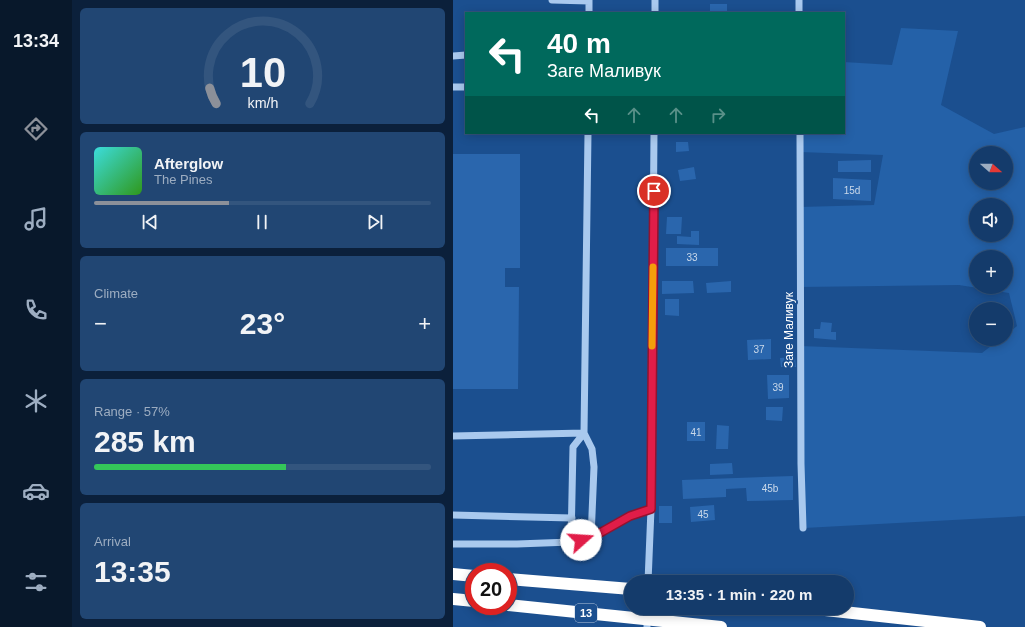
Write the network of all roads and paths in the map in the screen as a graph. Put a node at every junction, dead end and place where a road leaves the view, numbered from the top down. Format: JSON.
{"nodes":[{"id":1,"x":552,"y":0,"type":"edge"},
{"id":2,"x":655,"y":0,"type":"edge"},
{"id":3,"x":799,"y":0,"type":"edge"},
{"id":4,"x":589,"y":1,"type":"edge"},
{"id":5,"x":589,"y":12,"type":"edge"},
{"id":6,"x":655,"y":12,"type":"edge"},
{"id":7,"x":799,"y":12,"type":"edge"},
{"id":8,"x":465,"y":55,"type":"edge"},
{"id":9,"x":453,"y":56,"type":"edge"},
{"id":10,"x":453,"y":87,"type":"edge"},
{"id":11,"x":465,"y":87,"type":"edge"},
{"id":12,"x":588,"y":134,"type":"edge"},
{"id":13,"x":654,"y":134,"type":"edge"},
{"id":14,"x":800,"y":134,"type":"edge"},
{"id":15,"x":585,"y":433,"type":"junction"},
{"id":16,"x":453,"y":436,"type":"edge"},
{"id":17,"x":651,"y":509,"type":"junction"},
{"id":18,"x":453,"y":515,"type":"edge"},
{"id":19,"x":572,"y":518,"type":"junction"},
{"id":20,"x":803,"y":528,"type":"dead end"},
{"id":21,"x":591,"y":538,"type":"junction"},
{"id":22,"x":571,"y":542,"type":"junction"},
{"id":23,"x":453,"y":544,"type":"edge"},
{"id":24,"x":453,"y":574,"type":"edge"},
{"id":25,"x":465,"y":575,"type":"edge"},
{"id":26,"x":648,"y":575,"type":"edge"},
{"id":27,"x":517,"y":580,"type":"edge"},
{"id":28,"x":624,"y":588,"type":"edge"},
{"id":29,"x":453,"y":599,"type":"edge"},
{"id":30,"x":465,"y":600,"type":"edge"},
{"id":31,"x":517,"y":605,"type":"edge"},
{"id":32,"x":854,"y":613,"type":"edge"},
{"id":33,"x":647,"y":618,"type":"edge"},
{"id":34,"x":721,"y":627,"type":"edge"},
{"id":35,"x":980,"y":627,"type":"edge"}],
"edges":[{"from":1,"to":4,"type":"street"},
{"from":2,"to":6,"type":"street"},
{"from":3,"to":7,"type":"street"},
{"from":4,"to":5,"type":"street"},
{"from":8,"to":9,"type":"street"},
{"from":10,"to":11,"type":"street"},
{"from":12,"to":15,"type":"street"},
{"from":13,"to":17,"type":"street"},
{"from":14,"to":20,"type":"street","name":"Заге Маливук"},
{"from":15,"to":16,"type":"street"},
{"from":15,"to":19,"type":"street"},
{"from":15,"to":21,"type":"street"},
{"from":17,"to":21,"type":"street"},
{"from":17,"to":26,"type":"street"},
{"from":18,"to":19,"type":"street"},
{"from":19,"to":22,"type":"street"},
{"from":21,"to":22,"type":"street"},
{"from":22,"to":23,"type":"street"},
{"from":24,"to":25,"type":"highway"},
{"from":27,"to":28,"type":"highway","number":"13"},
{"from":29,"to":30,"type":"highway"},
{"from":31,"to":33,"type":"highway","number":"13"},
{"from":32,"to":35,"type":"highway"},
{"from":33,"to":34,"type":"highway","number":"13"}]}
